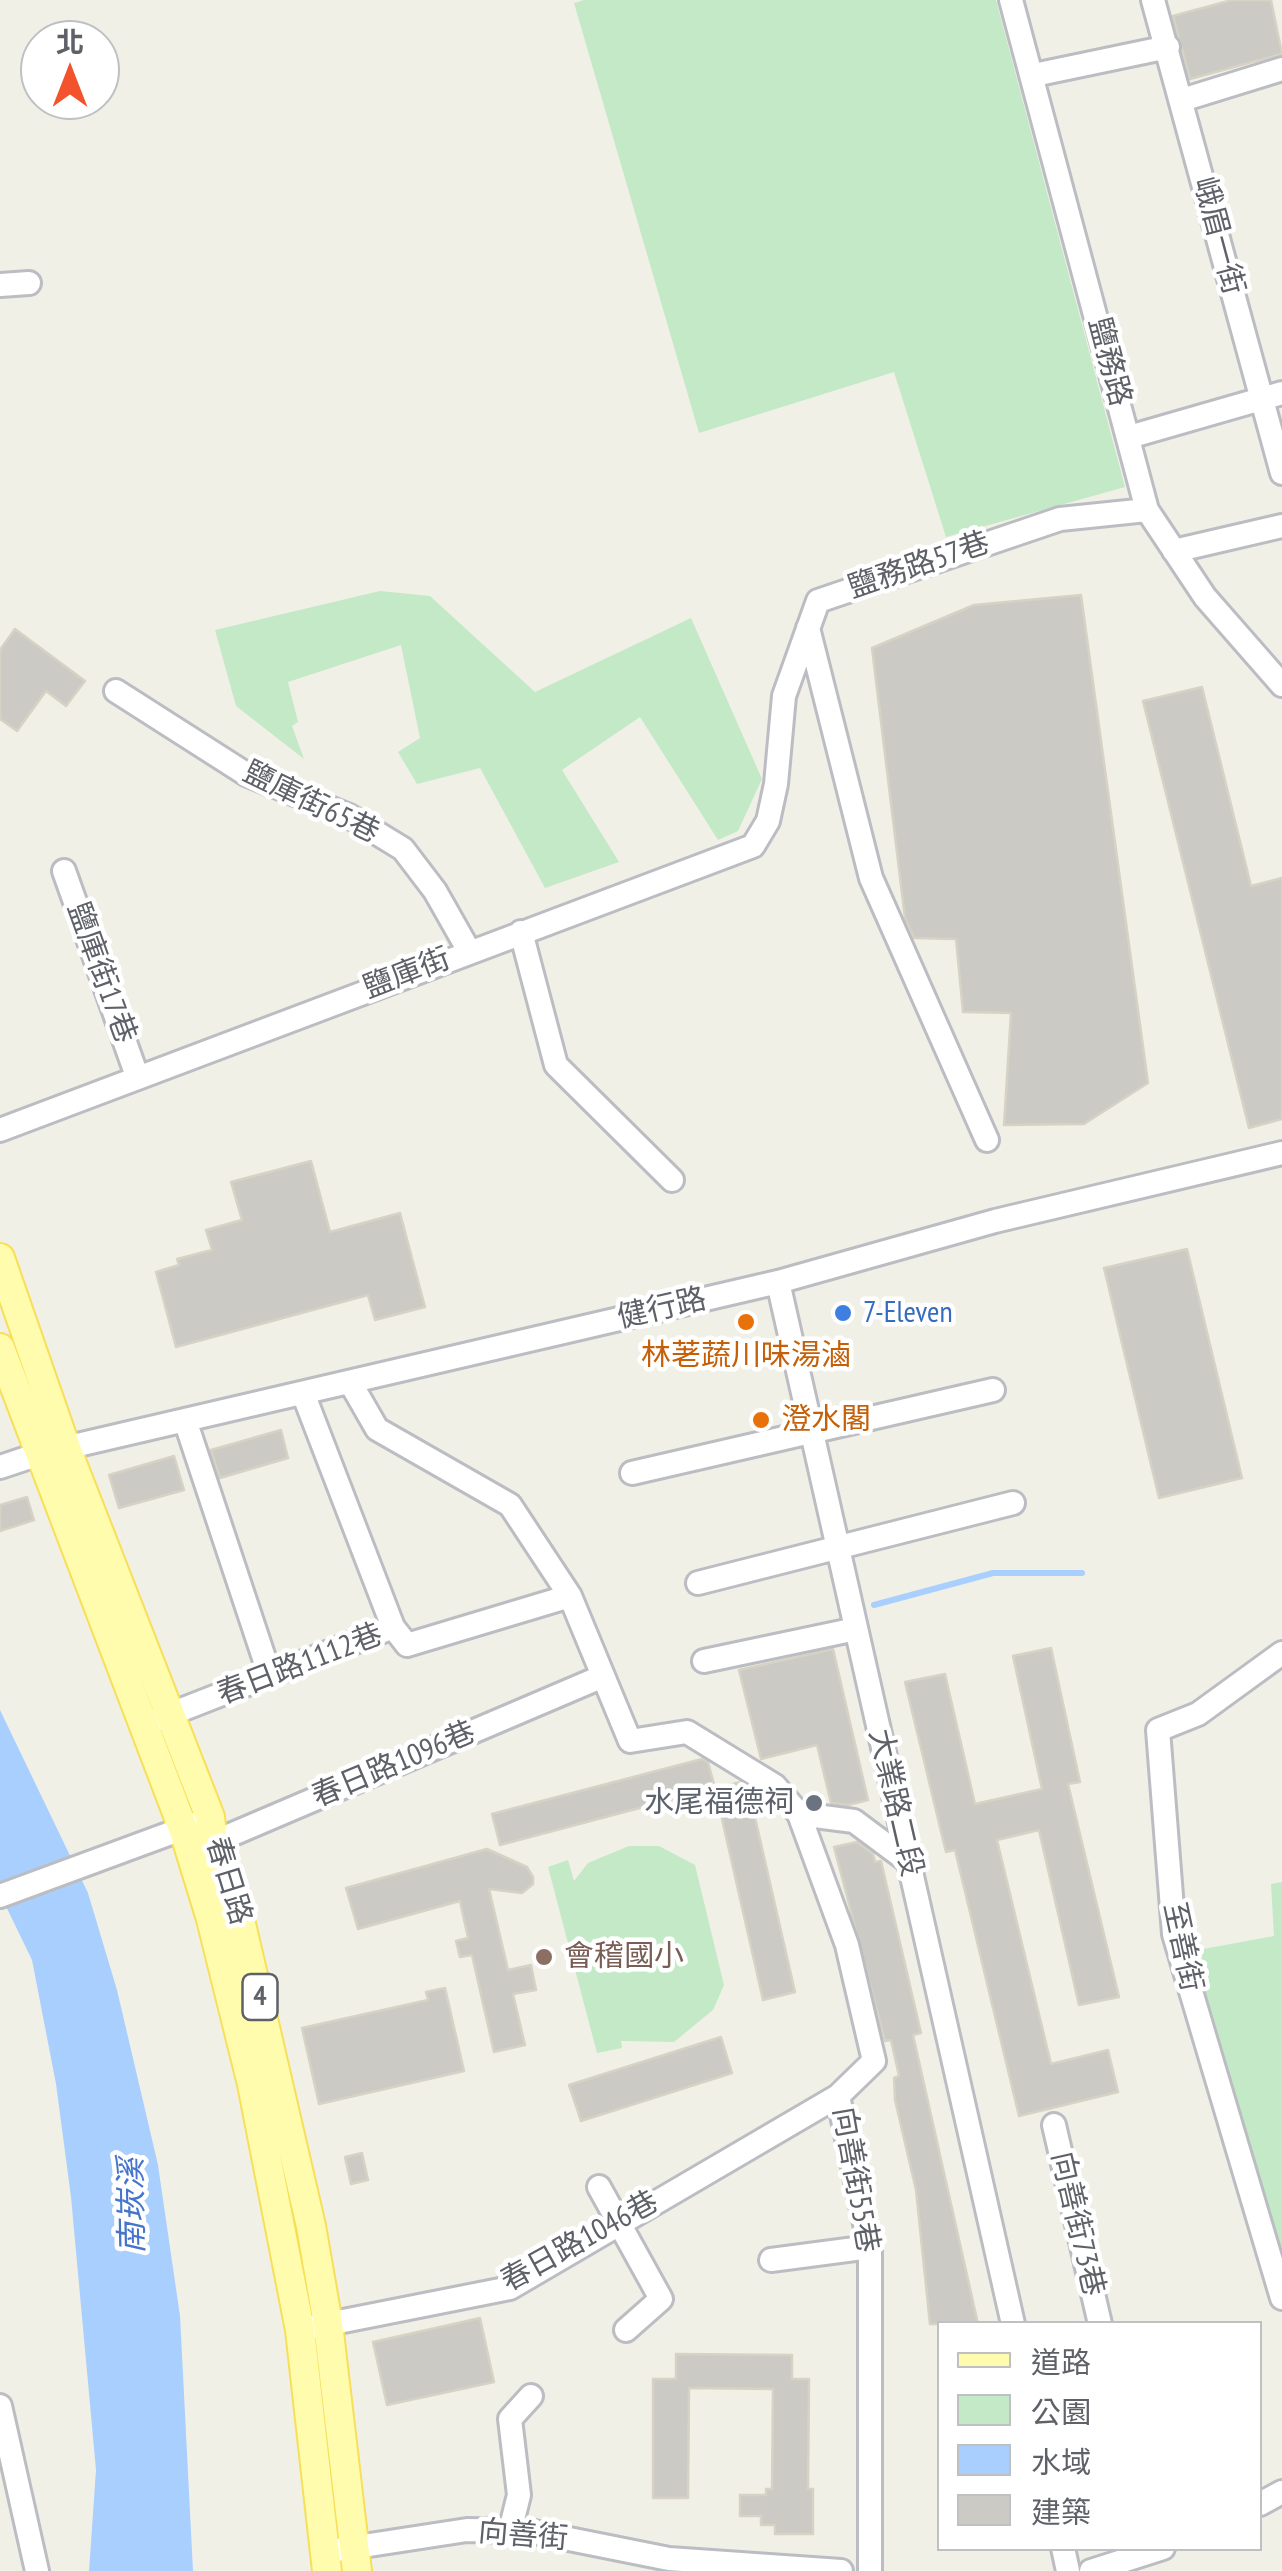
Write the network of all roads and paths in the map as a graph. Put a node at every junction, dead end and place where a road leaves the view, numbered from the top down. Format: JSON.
{"nodes":[{"id":1,"x":1012,"y":0,"type":"edge"},
{"id":2,"x":1152,"y":0,"type":"edge"},
{"id":3,"x":1168,"y":46,"type":"junction"},
{"id":4,"x":1282,"y":69,"type":"edge"},
{"id":5,"x":1034,"y":75,"type":"junction"},
{"id":6,"x":1182,"y":100,"type":"junction"},
{"id":7,"x":29,"y":283,"type":"dead end"},
{"id":8,"x":0,"y":285,"type":"edge"},
{"id":9,"x":1272,"y":396,"type":"edge"},
{"id":10,"x":1129,"y":437,"type":"junction"},
{"id":11,"x":1282,"y":473,"type":"edge"},
{"id":12,"x":1147,"y":510,"type":"junction"},
{"id":13,"x":1282,"y":526,"type":"edge"},
{"id":14,"x":1174,"y":552,"type":"junction"},
{"id":15,"x":808,"y":628,"type":"junction"},
{"id":16,"x":1282,"y":685,"type":"edge"},
{"id":17,"x":116,"y":691,"type":"dead end"},
{"id":18,"x":776,"y":784,"type":"joint"},
{"id":19,"x":64,"y":871,"type":"dead end"},
{"id":20,"x":521,"y":932,"type":"junction"},
{"id":21,"x":469,"y":952,"type":"junction"},
{"id":22,"x":138,"y":1076,"type":"junction"},
{"id":23,"x":0,"y":1130,"type":"edge"},
{"id":24,"x":987,"y":1140,"type":"dead end"},
{"id":25,"x":1282,"y":1153,"type":"edge"},
{"id":26,"x":672,"y":1180,"type":"dead end"},
{"id":27,"x":4,"y":1268,"type":"edge"},
{"id":28,"x":778,"y":1282,"type":"junction"},
{"id":29,"x":0,"y":1348,"type":"edge"},
{"id":30,"x":350,"y":1382,"type":"junction"},
{"id":31,"x":993,"y":1390,"type":"dead end"},
{"id":32,"x":303,"y":1393,"type":"junction"},
{"id":33,"x":185,"y":1420,"type":"junction"},
{"id":34,"x":812,"y":1432,"type":"junction"},
{"id":35,"x":53,"y":1451,"type":"junction"},
{"id":36,"x":1,"y":1467,"type":"edge"},
{"id":37,"x":632,"y":1474,"type":"dead end"},
{"id":38,"x":1013,"y":1503,"type":"dead end"},
{"id":39,"x":838,"y":1547,"type":"junction"},
{"id":40,"x":698,"y":1583,"type":"dead end"},
{"id":41,"x":570,"y":1596,"type":"junction"},
{"id":42,"x":853,"y":1616,"type":"junction"},
{"id":43,"x":393,"y":1628,"type":"junction"},
{"id":44,"x":1282,"y":1653,"type":"edge"},
{"id":45,"x":704,"y":1660,"type":"dead end"},
{"id":46,"x":270,"y":1676,"type":"junction"},
{"id":47,"x":601,"y":1676,"type":"junction"},
{"id":48,"x":154,"y":1721,"type":"junction"},
{"id":49,"x":798,"y":1814,"type":"junction"},
{"id":50,"x":199,"y":1836,"type":"junction"},
{"id":51,"x":909,"y":1862,"type":"junction"},
{"id":52,"x":0,"y":1896,"type":"edge"},
{"id":53,"x":838,"y":2096,"type":"junction"},
{"id":54,"x":1054,"y":2124,"type":"dead end"},
{"id":55,"x":599,"y":2187,"type":"dead end"},
{"id":56,"x":618,"y":2222,"type":"junction"},
{"id":57,"x":870,"y":2247,"type":"junction"},
{"id":58,"x":771,"y":2260,"type":"dead end"},
{"id":59,"x":1282,"y":2298,"type":"edge"},
{"id":60,"x":1011,"y":2321,"type":"edge"},
{"id":61,"x":1099,"y":2321,"type":"edge"},
{"id":62,"x":314,"y":2327,"type":"junction"},
{"id":63,"x":626,"y":2330,"type":"dead end"},
{"id":64,"x":531,"y":2396,"type":"dead end"},
{"id":65,"x":0,"y":2406,"type":"edge"},
{"id":66,"x":510,"y":2531,"type":"junction"},
{"id":67,"x":1153,"y":2551,"type":"edge"},
{"id":68,"x":356,"y":2559,"type":"edge"},
{"id":69,"x":326,"y":2561,"type":"edge"},
{"id":70,"x":37,"y":2571,"type":"edge"},
{"id":71,"x":842,"y":2571,"type":"edge"},
{"id":72,"x":870,"y":2571,"type":"edge"},
{"id":73,"x":1091,"y":2571,"type":"edge"}],
"edges":[{"from":1,"to":5,"type":"street","name":"鹽務路"},
{"from":2,"to":3,"type":"street","name":"峨眉一街"},
{"from":3,"to":5,"type":"street"},
{"from":3,"to":6,"type":"street","name":"峨眉一街"},
{"from":4,"to":6,"type":"street"},
{"from":5,"to":10,"type":"street","name":"鹽務路"},
{"from":6,"to":9,"type":"street","name":"峨眉一街"},
{"from":7,"to":8,"type":"street"},
{"from":9,"to":10,"type":"street"},
{"from":9,"to":11,"type":"street","name":"峨眉一街"},
{"from":10,"to":12,"type":"street","name":"鹽務路"},
{"from":12,"to":14,"type":"street","name":"鹽務路"},
{"from":12,"to":15,"type":"street","name":"鹽務路57巷"},
{"from":13,"to":14,"type":"street"},
{"from":14,"to":16,"type":"street","name":"鹽務路"},
{"from":15,"to":18,"type":"street","name":"鹽務路57巷"},
{"from":15,"to":24,"type":"street"},
{"from":17,"to":21,"type":"street","name":"鹽庫街65巷"},
{"from":18,"to":20,"type":"street","name":"鹽庫街"},
{"from":19,"to":22,"type":"street","name":"鹽庫街17巷"},
{"from":20,"to":21,"type":"street","name":"鹽庫街"},
{"from":20,"to":26,"type":"street"},
{"from":21,"to":22,"type":"street","name":"鹽庫街"},
{"from":22,"to":23,"type":"street","name":"鹽庫街"},
{"from":25,"to":28,"type":"street","name":"健行路"},
{"from":27,"to":35,"type":"main road","name":"春日路","number":"4"},
{"from":28,"to":30,"type":"street","name":"健行路"},
{"from":28,"to":34,"type":"street","name":"大業路二段"},
{"from":29,"to":35,"type":"main road","name":"春日路","number":"4"},
{"from":30,"to":32,"type":"street","name":"健行路"},
{"from":30,"to":41,"type":"street"},
{"from":31,"to":34,"type":"street"},
{"from":32,"to":33,"type":"street","name":"健行路"},
{"from":32,"to":43,"type":"street"},
{"from":33,"to":35,"type":"street","name":"健行路"},
{"from":33,"to":46,"type":"street"},
{"from":34,"to":37,"type":"street"},
{"from":34,"to":39,"type":"street","name":"大業路二段"},
{"from":35,"to":36,"type":"street","name":"健行路"},
{"from":35,"to":48,"type":"main road","name":"春日路","number":"4"},
{"from":38,"to":39,"type":"street"},
{"from":39,"to":40,"type":"street"},
{"from":39,"to":42,"type":"street","name":"大業路二段"},
{"from":41,"to":43,"type":"street","name":"春日路1112巷"},
{"from":41,"to":47,"type":"street"},
{"from":42,"to":45,"type":"street"},
{"from":42,"to":51,"type":"street","name":"大業路二段"},
{"from":43,"to":46,"type":"street","name":"春日路1112巷"},
{"from":44,"to":59,"type":"street","name":"至善街"},
{"from":46,"to":48,"type":"street","name":"春日路1112巷"},
{"from":47,"to":49,"type":"street"},
{"from":47,"to":50,"type":"street","name":"春日路1096巷"},
{"from":48,"to":50,"type":"main road","name":"春日路","number":"4"},
{"from":49,"to":51,"type":"street"},
{"from":49,"to":53,"type":"street","name":"向善街55巷"},
{"from":50,"to":52,"type":"street","name":"春日路1096巷"},
{"from":50,"to":62,"type":"main road","name":"春日路","number":"4"},
{"from":51,"to":60,"type":"street","name":"大業路二段"},
{"from":53,"to":56,"type":"street","name":"春日路1046巷"},
{"from":53,"to":57,"type":"street","name":"向善街55巷"},
{"from":54,"to":61,"type":"street","name":"向善街73巷"},
{"from":55,"to":56,"type":"street"},
{"from":56,"to":62,"type":"street","name":"春日路1046巷"},
{"from":56,"to":63,"type":"street"},
{"from":57,"to":58,"type":"street"},
{"from":57,"to":72,"type":"street","name":"向善街55巷"},
{"from":62,"to":68,"type":"main road","name":"春日路","number":"4"},
{"from":62,"to":69,"type":"main road","name":"春日路","number":"4"},
{"from":64,"to":66,"type":"street"},
{"from":65,"to":70,"type":"street"},
{"from":66,"to":68,"type":"street","name":"向善街"},
{"from":66,"to":71,"type":"street","name":"向善街"},
{"from":67,"to":73,"type":"street"},
{"from":68,"to":69,"type":"street","name":"向善街"}]}
